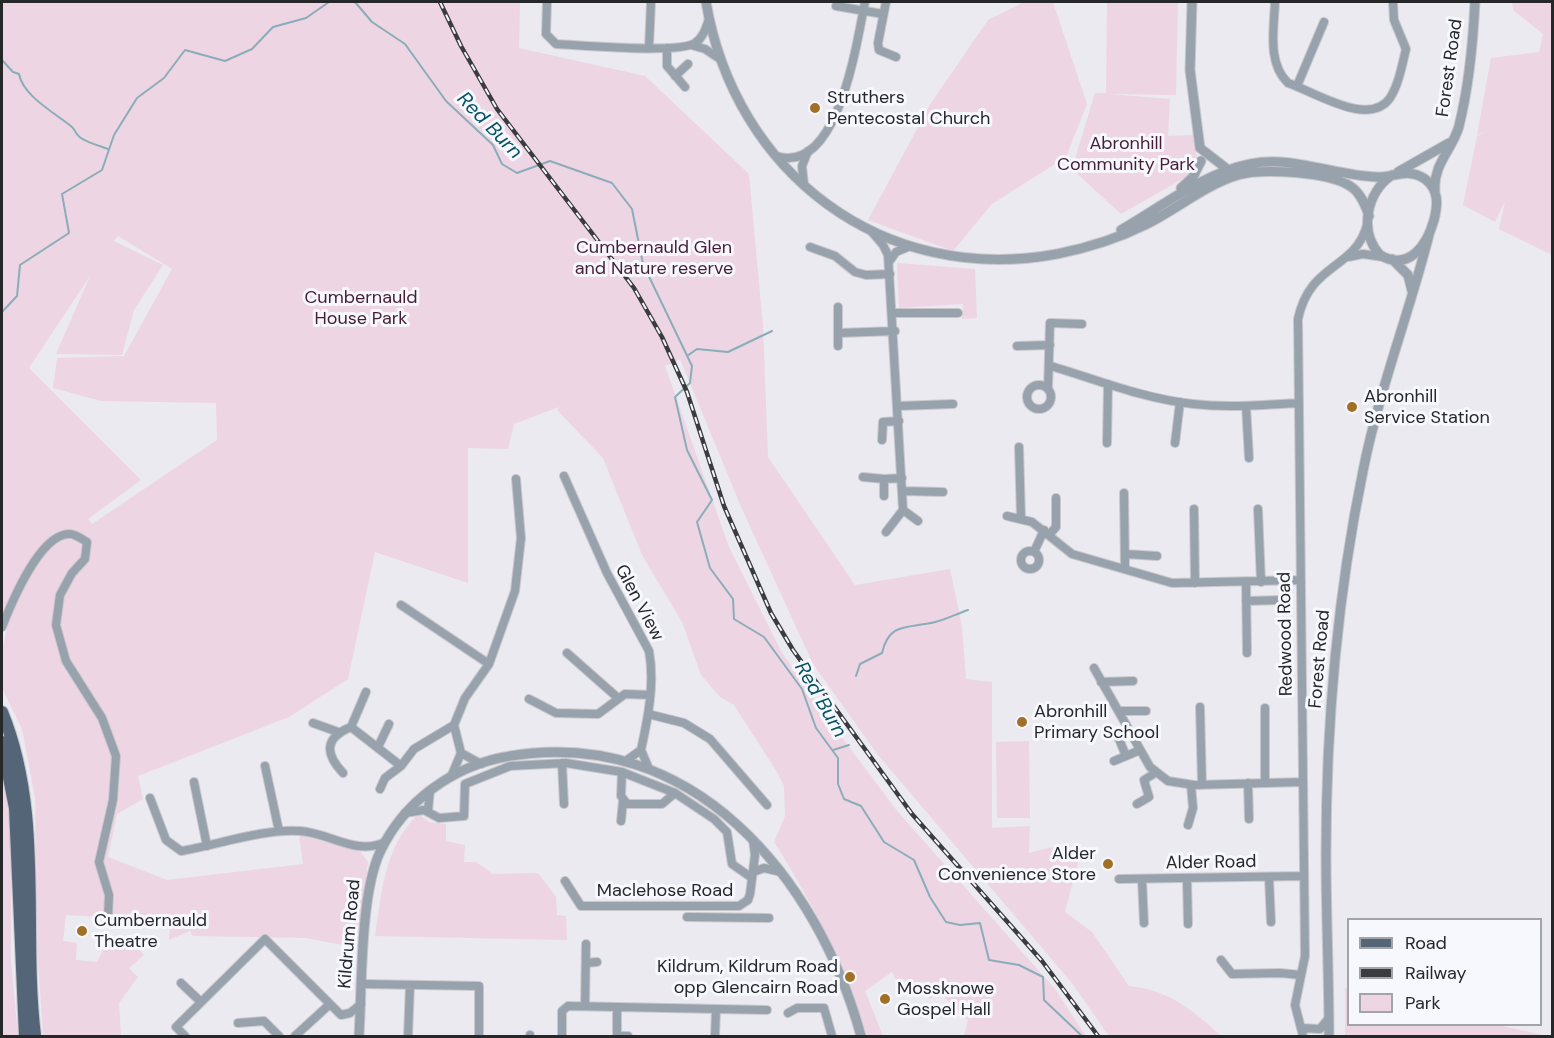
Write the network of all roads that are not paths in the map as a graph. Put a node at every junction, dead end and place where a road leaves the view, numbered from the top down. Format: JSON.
{"nodes":[{"id":1,"x":547,"y":2,"type":"edge"},
{"id":2,"x":651,"y":2,"type":"edge"},
{"id":3,"x":706,"y":2,"type":"edge"},
{"id":4,"x":865,"y":2,"type":"edge"},
{"id":5,"x":886,"y":2,"type":"edge"},
{"id":6,"x":1192,"y":2,"type":"edge"},
{"id":7,"x":1275,"y":2,"type":"edge"},
{"id":8,"x":1393,"y":2,"type":"edge"},
{"id":9,"x":1475,"y":2,"type":"edge"},
{"id":10,"x":836,"y":6,"type":"dead end"},
{"id":11,"x":863,"y":11,"type":"junction"},
{"id":12,"x":884,"y":14,"type":"junction"},
{"id":13,"x":709,"y":19,"type":"junction"},
{"id":14,"x":1323,"y":22,"type":"dead end"},
{"id":15,"x":691,"y":45,"type":"junction"},
{"id":16,"x":649,"y":47,"type":"junction"},
{"id":17,"x":667,"y":48,"type":"junction"},
{"id":18,"x":896,"y":57,"type":"dead end"},
{"id":19,"x":720,"y":59,"type":"junction"},
{"id":20,"x":688,"y":64,"type":"dead end"},
{"id":21,"x":675,"y":76,"type":"junction"},
{"id":22,"x":1297,"y":86,"type":"junction"},
{"id":23,"x":685,"y":87,"type":"dead end"},
{"id":24,"x":1453,"y":139,"type":"junction"},
{"id":25,"x":1200,"y":148,"type":"junction"},
{"id":26,"x":809,"y":150,"type":"junction"},
{"id":27,"x":776,"y":156,"type":"junction"},
{"id":28,"x":1216,"y":160,"type":"junction"},
{"id":29,"x":1201,"y":161,"type":"junction"},
{"id":30,"x":1250,"y":164,"type":"junction"},
{"id":31,"x":1226,"y":170,"type":"junction"},
{"id":32,"x":1393,"y":174,"type":"junction"},
{"id":33,"x":1239,"y":175,"type":"junction"},
{"id":34,"x":1196,"y":184,"type":"junction"},
{"id":35,"x":804,"y":185,"type":"junction"},
{"id":36,"x":1435,"y":192,"type":"junction"},
{"id":37,"x":1188,"y":199,"type":"junction"},
{"id":38,"x":1160,"y":205,"type":"junction"},
{"id":39,"x":1368,"y":220,"type":"junction"},
{"id":40,"x":869,"y":230,"type":"junction"},
{"id":41,"x":1429,"y":235,"type":"junction"},
{"id":42,"x":1106,"y":239,"type":"junction"},
{"id":43,"x":810,"y":247,"type":"dead end"},
{"id":44,"x":908,"y":247,"type":"junction"},
{"id":45,"x":1347,"y":257,"type":"junction"},
{"id":46,"x":1388,"y":258,"type":"junction"},
{"id":47,"x":889,"y":262,"type":"junction"},
{"id":48,"x":890,"y":274,"type":"junction"},
{"id":49,"x":1412,"y":293,"type":"junction"},
{"id":50,"x":838,"y":307,"type":"dead end"},
{"id":51,"x":893,"y":313,"type":"junction"},
{"id":52,"x":958,"y":313,"type":"dead end"},
{"id":53,"x":1082,"y":324,"type":"dead end"},
{"id":54,"x":895,"y":331,"type":"junction"},
{"id":55,"x":839,"y":333,"type":"junction"},
{"id":56,"x":1050,"y":345,"type":"junction"},
{"id":57,"x":838,"y":346,"type":"dead end"},
{"id":58,"x":1017,"y":346,"type":"dead end"},
{"id":59,"x":1051,"y":366,"type":"junction"},
{"id":60,"x":1108,"y":384,"type":"junction"},
{"id":61,"x":1048,"y":389,"type":"dead end"},
{"id":62,"x":1180,"y":402,"type":"junction"},
{"id":63,"x":1298,"y":403,"type":"junction"},
{"id":64,"x":953,"y":404,"type":"dead end"},
{"id":65,"x":898,"y":406,"type":"junction"},
{"id":66,"x":1246,"y":406,"type":"junction"},
{"id":67,"x":899,"y":421,"type":"junction"},
{"id":68,"x":882,"y":440,"type":"dead end"},
{"id":69,"x":1107,"y":443,"type":"dead end"},
{"id":70,"x":1175,"y":443,"type":"dead end"},
{"id":71,"x":1019,"y":447,"type":"dead end"},
{"id":72,"x":1248,"y":458,"type":"dead end"},
{"id":73,"x":564,"y":476,"type":"dead end"},
{"id":74,"x":863,"y":477,"type":"dead end"},
{"id":75,"x":902,"y":478,"type":"junction"},
{"id":76,"x":516,"y":479,"type":"dead end"},
{"id":77,"x":884,"y":479,"type":"junction"},
{"id":78,"x":902,"y":491,"type":"junction"},
{"id":79,"x":943,"y":492,"type":"dead end"},
{"id":80,"x":1124,"y":493,"type":"dead end"},
{"id":81,"x":884,"y":496,"type":"dead end"},
{"id":82,"x":1056,"y":498,"type":"dead end"},
{"id":83,"x":1194,"y":509,"type":"dead end"},
{"id":84,"x":1258,"y":509,"type":"dead end"},
{"id":85,"x":903,"y":510,"type":"junction"},
{"id":86,"x":1007,"y":516,"type":"dead end"},
{"id":87,"x":1021,"y":518,"type":"junction"},
{"id":88,"x":918,"y":521,"type":"dead end"},
{"id":89,"x":886,"y":532,"type":"dead end"},
{"id":90,"x":1047,"y":533,"type":"junction"},
{"id":91,"x":1034,"y":552,"type":"dead end"},
{"id":92,"x":1125,"y":554,"type":"junction"},
{"id":93,"x":1157,"y":556,"type":"dead end"},
{"id":94,"x":1125,"y":569,"type":"junction"},
{"id":95,"x":1300,"y":580,"type":"junction"},
{"id":96,"x":1246,"y":582,"type":"junction"},
{"id":97,"x":1261,"y":582,"type":"junction"},
{"id":98,"x":1195,"y":583,"type":"junction"},
{"id":99,"x":1282,"y":600,"type":"dead end"},
{"id":100,"x":1246,"y":601,"type":"junction"},
{"id":101,"x":401,"y":605,"type":"dead end"},
{"id":102,"x":2,"y":627,"type":"edge"},
{"id":103,"x":567,"y":653,"type":"dead end"},
{"id":104,"x":1247,"y":653,"type":"dead end"},
{"id":105,"x":489,"y":664,"type":"junction"},
{"id":106,"x":1094,"y":668,"type":"dead end"},
{"id":107,"x":1133,"y":681,"type":"dead end"},
{"id":108,"x":1101,"y":682,"type":"junction"},
{"id":109,"x":366,"y":692,"type":"dead end"},
{"id":110,"x":650,"y":695,"type":"junction"},
{"id":111,"x":618,"y":698,"type":"junction"},
{"id":112,"x":529,"y":699,"type":"dead end"},
{"id":113,"x":1200,"y":707,"type":"dead end"},
{"id":114,"x":1264,"y":708,"type":"dead end"},
{"id":115,"x":1119,"y":711,"type":"junction"},
{"id":116,"x":1146,"y":711,"type":"dead end"},
{"id":117,"x":2,"y":712,"type":"edge"},
{"id":118,"x":648,"y":714,"type":"junction"},
{"id":119,"x":313,"y":723,"type":"dead end"},
{"id":120,"x":389,"y":724,"type":"dead end"},
{"id":121,"x":454,"y":725,"type":"junction"},
{"id":122,"x":351,"y":727,"type":"junction"},
{"id":123,"x":338,"y":732,"type":"junction"},
{"id":124,"x":1117,"y":734,"type":"dead end"},
{"id":125,"x":2,"y":742,"type":"edge"},
{"id":126,"x":378,"y":747,"type":"junction"},
{"id":127,"x":641,"y":750,"type":"junction"},
{"id":128,"x":1140,"y":750,"type":"junction"},
{"id":129,"x":461,"y":753,"type":"junction"},
{"id":130,"x":1126,"y":756,"type":"junction"},
{"id":131,"x":627,"y":760,"type":"junction"},
{"id":132,"x":1114,"y":761,"type":"dead end"},
{"id":133,"x":562,"y":763,"type":"junction"},
{"id":134,"x":481,"y":764,"type":"junction"},
{"id":135,"x":265,"y":766,"type":"dead end"},
{"id":136,"x":401,"y":766,"type":"junction"},
{"id":137,"x":650,"y":769,"type":"junction"},
{"id":138,"x":622,"y":772,"type":"junction"},
{"id":139,"x":343,"y":773,"type":"dead end"},
{"id":140,"x":1155,"y":773,"type":"junction"},
{"id":141,"x":451,"y":777,"type":"junction"},
{"id":142,"x":194,"y":782,"type":"dead end"},
{"id":143,"x":1266,"y":782,"type":"junction"},
{"id":144,"x":1302,"y":782,"type":"junction"},
{"id":145,"x":1248,"y":783,"type":"junction"},
{"id":146,"x":1191,"y":785,"type":"junction"},
{"id":147,"x":1202,"y":785,"type":"junction"},
{"id":148,"x":380,"y":789,"type":"dead end"},
{"id":149,"x":430,"y":790,"type":"junction"},
{"id":150,"x":675,"y":793,"type":"junction"},
{"id":151,"x":150,"y":798,"type":"dead end"},
{"id":152,"x":623,"y":801,"type":"junction"},
{"id":153,"x":564,"y":804,"type":"dead end"},
{"id":154,"x":1137,"y":804,"type":"dead end"},
{"id":155,"x":767,"y":805,"type":"dead end"},
{"id":156,"x":428,"y":811,"type":"junction"},
{"id":157,"x":405,"y":813,"type":"junction"},
{"id":158,"x":1249,"y":819,"type":"dead end"},
{"id":159,"x":621,"y":821,"type":"dead end"},
{"id":160,"x":1188,"y":825,"type":"dead end"},
{"id":161,"x":279,"y":831,"type":"junction"},
{"id":162,"x":753,"y":839,"type":"junction"},
{"id":163,"x":385,"y":842,"type":"junction"},
{"id":164,"x":207,"y":846,"type":"junction"},
{"id":165,"x":366,"y":849,"type":"junction"},
{"id":166,"x":374,"y":867,"type":"junction"},
{"id":167,"x":781,"y":872,"type":"junction"},
{"id":168,"x":753,"y":875,"type":"junction"},
{"id":169,"x":1303,"y":876,"type":"junction"},
{"id":170,"x":1269,"y":877,"type":"junction"},
{"id":171,"x":1119,"y":879,"type":"dead end"},
{"id":172,"x":1142,"y":879,"type":"junction"},
{"id":173,"x":1187,"y":879,"type":"junction"},
{"id":174,"x":565,"y":881,"type":"dead end"},
{"id":175,"x":719,"y":906,"type":"junction"},
{"id":176,"x":108,"y":916,"type":"dead end"},
{"id":177,"x":687,"y":917,"type":"dead end"},
{"id":178,"x":720,"y":917,"type":"junction"},
{"id":179,"x":769,"y":918,"type":"dead end"},
{"id":180,"x":1271,"y":922,"type":"dead end"},
{"id":181,"x":1144,"y":923,"type":"dead end"},
{"id":182,"x":1188,"y":924,"type":"dead end"},
{"id":183,"x":586,"y":944,"type":"dead end"},
{"id":184,"x":1221,"y":960,"type":"dead end"},
{"id":185,"x":597,"y":962,"type":"dead end"},
{"id":186,"x":586,"y":963,"type":"junction"},
{"id":187,"x":1301,"y":975,"type":"junction"},
{"id":188,"x":181,"y":983,"type":"dead end"},
{"id":189,"x":362,"y":984,"type":"junction"},
{"id":190,"x":410,"y":985,"type":"junction"},
{"id":191,"x":201,"y":1002,"type":"junction"},
{"id":192,"x":330,"y":1004,"type":"junction"},
{"id":193,"x":361,"y":1004,"type":"junction"},
{"id":194,"x":585,"y":1006,"type":"junction"},
{"id":195,"x":615,"y":1009,"type":"junction"},
{"id":196,"x":716,"y":1009,"type":"junction"},
{"id":197,"x":767,"y":1010,"type":"dead end"},
{"id":198,"x":788,"y":1013,"type":"dead end"},
{"id":199,"x":1329,"y":1018,"type":"junction"},
{"id":200,"x":238,"y":1023,"type":"dead end"},
{"id":201,"x":1302,"y":1032,"type":"edge"},
{"id":202,"x":25,"y":1036,"type":"edge"},
{"id":203,"x":35,"y":1036,"type":"edge"},
{"id":204,"x":184,"y":1036,"type":"edge"},
{"id":205,"x":279,"y":1036,"type":"edge"},
{"id":206,"x":295,"y":1036,"type":"edge"},
{"id":207,"x":359,"y":1036,"type":"edge"},
{"id":208,"x":408,"y":1036,"type":"edge"},
{"id":209,"x":478,"y":1036,"type":"edge"},
{"id":210,"x":562,"y":1036,"type":"edge"},
{"id":211,"x":617,"y":1036,"type":"edge"},
{"id":212,"x":628,"y":1036,"type":"edge"},
{"id":213,"x":716,"y":1036,"type":"edge"},
{"id":214,"x":832,"y":1036,"type":"edge"},
{"id":215,"x":861,"y":1036,"type":"edge"},
{"id":216,"x":1313,"y":1036,"type":"edge"},
{"id":217,"x":1329,"y":1036,"type":"edge"}],
"edges":[{"from":1,"to":16,"type":"street"},
{"from":2,"to":16,"type":"street"},
{"from":3,"to":13,"type":"street"},
{"from":4,"to":11,"type":"street"},
{"from":5,"to":12,"type":"street"},
{"from":6,"to":25,"type":"street"},
{"from":7,"to":22,"type":"street"},
{"from":8,"to":22,"type":"street"},
{"from":9,"to":24,"type":"street","name":"Forest Road"},
{"from":10,"to":11,"type":"street"},
{"from":11,"to":12,"type":"street"},
{"from":11,"to":26,"type":"street"},
{"from":12,"to":18,"type":"street"},
{"from":13,"to":15,"type":"street"},
{"from":13,"to":19,"type":"street"},
{"from":14,"to":22,"type":"street"},
{"from":15,"to":17,"type":"street"},
{"from":15,"to":19,"type":"street"},
{"from":16,"to":17,"type":"street"},
{"from":17,"to":21,"type":"street"},
{"from":19,"to":27,"type":"street"},
{"from":20,"to":21,"type":"street"},
{"from":21,"to":23,"type":"street"},
{"from":24,"to":32,"type":"street","name":"Forest Road"},
{"from":24,"to":36,"type":"street","name":"Forest Road"},
{"from":25,"to":28,"type":"street"},
{"from":25,"to":29,"type":"street"},
{"from":26,"to":27,"type":"street"},
{"from":26,"to":35,"type":"street"},
{"from":27,"to":35,"type":"street"},
{"from":28,"to":30,"type":"street"},
{"from":28,"to":31,"type":"street"},
{"from":29,"to":34,"type":"street"},
{"from":29,"to":38,"type":"street"},
{"from":30,"to":31,"type":"street"},
{"from":30,"to":32,"type":"street"},
{"from":31,"to":33,"type":"street"},
{"from":31,"to":34,"type":"street"},
{"from":32,"to":36,"type":"street"},
{"from":32,"to":39,"type":"street"},
{"from":33,"to":37,"type":"street"},
{"from":33,"to":39,"type":"street"},
{"from":34,"to":37,"type":"street"},
{"from":34,"to":38,"type":"street"},
{"from":35,"to":40,"type":"street"},
{"from":36,"to":41,"type":"street"},
{"from":37,"to":42,"type":"street"},
{"from":38,"to":42,"type":"street"},
{"from":39,"to":45,"type":"street","name":"Redwood Road"},
{"from":39,"to":46,"type":"street"},
{"from":40,"to":44,"type":"street"},
{"from":40,"to":47,"type":"street"},
{"from":41,"to":46,"type":"street"},
{"from":41,"to":49,"type":"street","name":"Forest Road"},
{"from":42,"to":44,"type":"street"},
{"from":43,"to":48,"type":"street"},
{"from":44,"to":47,"type":"street"},
{"from":45,"to":46,"type":"street"},
{"from":45,"to":63,"type":"street","name":"Redwood Road"},
{"from":46,"to":49,"type":"street"},
{"from":47,"to":48,"type":"street"},
{"from":48,"to":51,"type":"street"},
{"from":49,"to":199,"type":"street","name":"Forest Road"},
{"from":50,"to":55,"type":"street"},
{"from":51,"to":52,"type":"street"},
{"from":51,"to":54,"type":"street"},
{"from":53,"to":56,"type":"street"},
{"from":54,"to":55,"type":"street"},
{"from":54,"to":65,"type":"street"},
{"from":55,"to":57,"type":"street"},
{"from":56,"to":58,"type":"street"},
{"from":56,"to":59,"type":"street"},
{"from":59,"to":60,"type":"street"},
{"from":59,"to":61,"type":"street"},
{"from":60,"to":62,"type":"street"},
{"from":60,"to":69,"type":"street"},
{"from":62,"to":66,"type":"street"},
{"from":62,"to":70,"type":"street"},
{"from":63,"to":66,"type":"street"},
{"from":63,"to":95,"type":"street","name":"Redwood Road"},
{"from":64,"to":65,"type":"street"},
{"from":65,"to":67,"type":"street"},
{"from":66,"to":72,"type":"street"},
{"from":67,"to":68,"type":"street"},
{"from":67,"to":75,"type":"street"},
{"from":71,"to":87,"type":"street"},
{"from":73,"to":110,"type":"street","name":"Glen View"},
{"from":74,"to":77,"type":"street"},
{"from":75,"to":77,"type":"street"},
{"from":75,"to":78,"type":"street"},
{"from":76,"to":105,"type":"street"},
{"from":77,"to":81,"type":"street"},
{"from":78,"to":79,"type":"street"},
{"from":78,"to":85,"type":"street"},
{"from":80,"to":92,"type":"street"},
{"from":82,"to":90,"type":"street"},
{"from":83,"to":98,"type":"street"},
{"from":84,"to":97,"type":"street"},
{"from":85,"to":88,"type":"street"},
{"from":85,"to":89,"type":"street"},
{"from":86,"to":87,"type":"street"},
{"from":87,"to":90,"type":"street"},
{"from":90,"to":91,"type":"street"},
{"from":90,"to":94,"type":"street"},
{"from":92,"to":93,"type":"street"},
{"from":92,"to":94,"type":"street"},
{"from":94,"to":98,"type":"street"},
{"from":95,"to":97,"type":"street"},
{"from":95,"to":144,"type":"street","name":"Redwood Road"},
{"from":96,"to":97,"type":"street"},
{"from":96,"to":98,"type":"street"},
{"from":96,"to":100,"type":"street"},
{"from":99,"to":100,"type":"street"},
{"from":100,"to":104,"type":"street"},
{"from":101,"to":105,"type":"street"},
{"from":102,"to":176,"type":"street"},
{"from":103,"to":111,"type":"street"},
{"from":105,"to":121,"type":"street"},
{"from":106,"to":108,"type":"street"},
{"from":107,"to":108,"type":"street"},
{"from":108,"to":115,"type":"street"},
{"from":109,"to":122,"type":"street"},
{"from":110,"to":111,"type":"street"},
{"from":110,"to":118,"type":"street","name":"Glen View"},
{"from":111,"to":112,"type":"street"},
{"from":113,"to":147,"type":"street"},
{"from":114,"to":143,"type":"street"},
{"from":115,"to":116,"type":"street"},
{"from":115,"to":128,"type":"street"},
{"from":117,"to":203,"type":"main road"},
{"from":118,"to":127,"type":"street","name":"Glen View"},
{"from":118,"to":155,"type":"street"},
{"from":119,"to":123,"type":"street"},
{"from":120,"to":126,"type":"street"},
{"from":121,"to":129,"type":"street"},
{"from":121,"to":136,"type":"street"},
{"from":122,"to":123,"type":"street"},
{"from":122,"to":126,"type":"street"},
{"from":123,"to":139,"type":"street"},
{"from":124,"to":130,"type":"street"},
{"from":125,"to":202,"type":"main road"},
{"from":126,"to":136,"type":"street"},
{"from":127,"to":131,"type":"street"},
{"from":127,"to":137,"type":"street"},
{"from":128,"to":130,"type":"street"},
{"from":128,"to":140,"type":"street"},
{"from":129,"to":134,"type":"street"},
{"from":129,"to":141,"type":"street"},
{"from":130,"to":132,"type":"street"},
{"from":131,"to":134,"type":"street","name":"Kildrum Road"},
{"from":131,"to":137,"type":"street","name":"Kildrum Road"},
{"from":133,"to":138,"type":"street"},
{"from":133,"to":153,"type":"street"},
{"from":133,"to":156,"type":"street"},
{"from":134,"to":141,"type":"street","name":"Kildrum Road"},
{"from":135,"to":161,"type":"street"},
{"from":136,"to":148,"type":"street"},
{"from":137,"to":162,"type":"street","name":"Kildrum Road"},
{"from":138,"to":150,"type":"street"},
{"from":138,"to":152,"type":"street"},
{"from":140,"to":146,"type":"street"},
{"from":140,"to":154,"type":"street"},
{"from":141,"to":149,"type":"street","name":"Kildrum Road"},
{"from":142,"to":164,"type":"street"},
{"from":143,"to":144,"type":"street"},
{"from":143,"to":145,"type":"street"},
{"from":144,"to":169,"type":"street","name":"Redwood Road"},
{"from":145,"to":147,"type":"street"},
{"from":145,"to":158,"type":"street"},
{"from":146,"to":147,"type":"street"},
{"from":146,"to":160,"type":"street"},
{"from":149,"to":156,"type":"street"},
{"from":149,"to":157,"type":"street","name":"Kildrum Road"},
{"from":150,"to":152,"type":"street"},
{"from":150,"to":168,"type":"street"},
{"from":151,"to":164,"type":"street"},
{"from":152,"to":159,"type":"street"},
{"from":156,"to":157,"type":"street"},
{"from":157,"to":163,"type":"street","name":"Kildrum Road"},
{"from":161,"to":164,"type":"street"},
{"from":161,"to":165,"type":"street"},
{"from":162,"to":167,"type":"street","name":"Kildrum Road"},
{"from":162,"to":168,"type":"street","name":"Maclehose Road"},
{"from":163,"to":165,"type":"street"},
{"from":163,"to":166,"type":"street","name":"Kildrum Road"},
{"from":165,"to":166,"type":"street"},
{"from":166,"to":189,"type":"street","name":"Kildrum Road"},
{"from":167,"to":168,"type":"street","name":"Maclehose Road"},
{"from":167,"to":215,"type":"street","name":"Kildrum Road"},
{"from":168,"to":175,"type":"street","name":"Maclehose Road"},
{"from":169,"to":170,"type":"street","name":"Alder Road"},
{"from":169,"to":187,"type":"street","name":"Redwood Road"},
{"from":170,"to":173,"type":"street","name":"Alder Road"},
{"from":170,"to":180,"type":"street"},
{"from":171,"to":172,"type":"street","name":"Alder Road"},
{"from":172,"to":173,"type":"street","name":"Alder Road"},
{"from":172,"to":181,"type":"street"},
{"from":173,"to":182,"type":"street"},
{"from":174,"to":175,"type":"street","name":"Maclehose Road"},
{"from":175,"to":178,"type":"street"},
{"from":177,"to":178,"type":"street"},
{"from":178,"to":179,"type":"street"},
{"from":183,"to":186,"type":"street"},
{"from":184,"to":187,"type":"street"},
{"from":185,"to":186,"type":"street"},
{"from":186,"to":194,"type":"street"},
{"from":187,"to":201,"type":"street","name":"Redwood Road"},
{"from":188,"to":191,"type":"street"},
{"from":189,"to":190,"type":"street"},
{"from":189,"to":193,"type":"street","name":"Kildrum Road"},
{"from":190,"to":208,"type":"street"},
{"from":190,"to":209,"type":"street"},
{"from":191,"to":192,"type":"street"},
{"from":191,"to":204,"type":"street"},
{"from":192,"to":193,"type":"street"},
{"from":192,"to":206,"type":"street"},
{"from":193,"to":207,"type":"street","name":"Kildrum Road"},
{"from":194,"to":195,"type":"street"},
{"from":194,"to":210,"type":"street"},
{"from":195,"to":196,"type":"street"},
{"from":195,"to":211,"type":"street"},
{"from":196,"to":197,"type":"street"},
{"from":196,"to":213,"type":"street"},
{"from":198,"to":214,"type":"street"},
{"from":199,"to":201,"type":"street"},
{"from":199,"to":217,"type":"street","name":"Forest Road"},
{"from":200,"to":205,"type":"street"},
{"from":201,"to":216,"type":"street"},
{"from":211,"to":212,"type":"street"}]}
